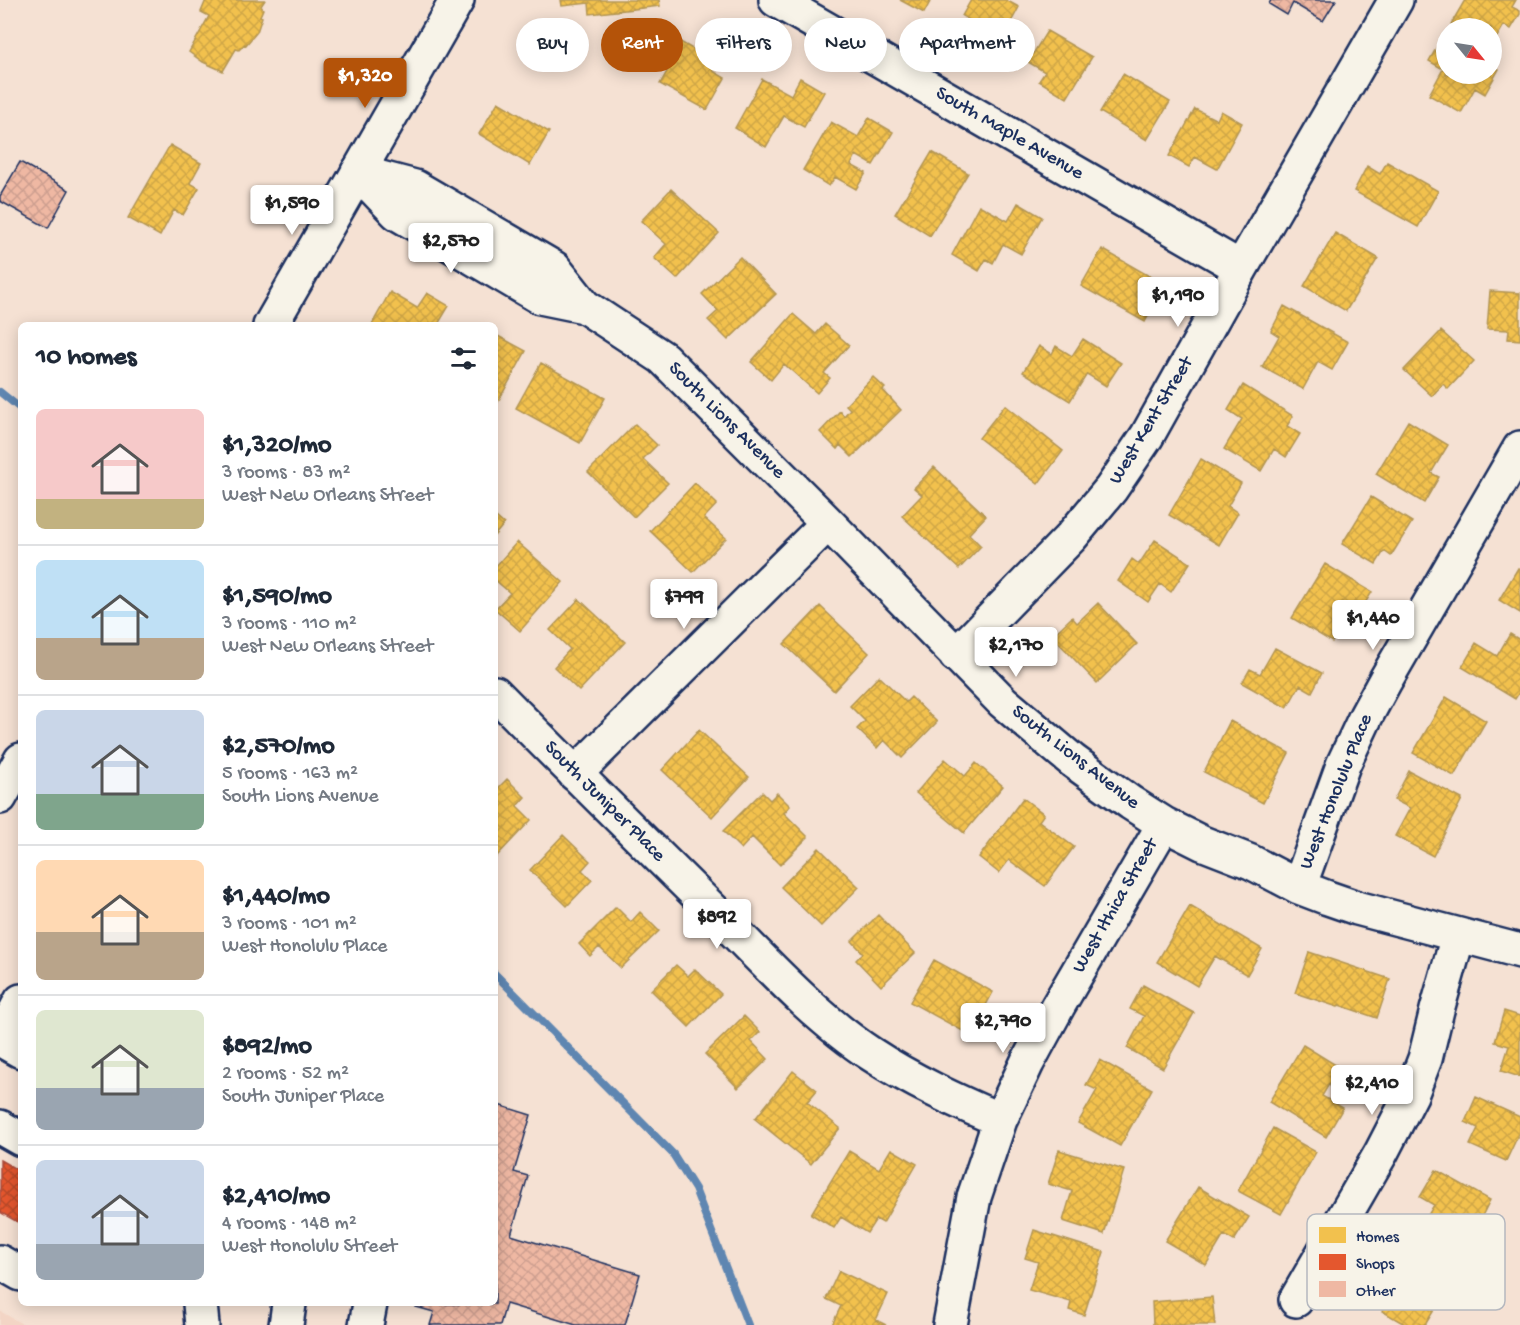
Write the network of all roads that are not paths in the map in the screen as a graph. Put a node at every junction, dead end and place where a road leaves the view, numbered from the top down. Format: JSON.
{"nodes":[{"id":1,"x":457,"y":0,"type":"edge"},
{"id":2,"x":776,"y":0,"type":"edge"},
{"id":3,"x":1396,"y":0,"type":"edge"},
{"id":4,"x":358,"y":171,"type":"junction"},
{"id":5,"x":1241,"y":268,"type":"junction"},
{"id":6,"x":272,"y":322,"type":"edge"},
{"id":7,"x":1520,"y":448,"type":"edge"},
{"id":8,"x":828,"y":523,"type":"junction"},
{"id":9,"x":956,"y":655,"type":"junction"},
{"id":10,"x":498,"y":696,"type":"edge"},
{"id":11,"x":18,"y":765,"type":"edge"},
{"id":12,"x":575,"y":774,"type":"junction"},
{"id":13,"x":0,"y":797,"type":"edge"},
{"id":14,"x":1164,"y":824,"type":"junction"},
{"id":15,"x":1299,"y":887,"type":"junction"},
{"id":16,"x":1458,"y":936,"type":"junction"},
{"id":17,"x":1520,"y":951,"type":"edge"},
{"id":18,"x":18,"y":1007,"type":"edge"},
{"id":19,"x":0,"y":1033,"type":"edge"},
{"id":20,"x":0,"y":1039,"type":"edge"},
{"id":21,"x":18,"y":1049,"type":"edge"},
{"id":22,"x":1000,"y":1120,"type":"junction"},
{"id":23,"x":0,"y":1127,"type":"edge"},
{"id":24,"x":18,"y":1137,"type":"edge"},
{"id":25,"x":1346,"y":1214,"type":"edge"},
{"id":26,"x":0,"y":1262,"type":"edge"},
{"id":27,"x":18,"y":1272,"type":"edge"},
{"id":28,"x":1307,"y":1281,"type":"edge"},
{"id":29,"x":1296,"y":1300,"type":"dead end"},
{"id":30,"x":201,"y":1306,"type":"edge"},
{"id":31,"x":289,"y":1306,"type":"edge"},
{"id":32,"x":369,"y":1306,"type":"edge"},
{"id":33,"x":202,"y":1325,"type":"edge"},
{"id":34,"x":286,"y":1325,"type":"edge"},
{"id":35,"x":366,"y":1325,"type":"edge"},
{"id":36,"x":950,"y":1325,"type":"edge"}],
"edges":[{"from":1,"to":4,"type":"street"},
{"from":2,"to":5,"type":"street","name":"South Maple Avenue"},
{"from":3,"to":5,"type":"street","name":"West Kent Street"},
{"from":4,"to":6,"type":"street"},
{"from":4,"to":8,"type":"street","name":"South Lions Avenue"},
{"from":5,"to":9,"type":"street","name":"West Kent Street"},
{"from":7,"to":15,"type":"street","name":"West Honolulu Place"},
{"from":8,"to":9,"type":"street","name":"South Lions Avenue"},
{"from":8,"to":12,"type":"street"},
{"from":9,"to":14,"type":"street","name":"South Lions Avenue"},
{"from":10,"to":12,"type":"street","name":"South Juniper Place"},
{"from":11,"to":13,"type":"street"},
{"from":12,"to":22,"type":"street","name":"South Juniper Place"},
{"from":14,"to":15,"type":"street","name":"South Lions Avenue"},
{"from":14,"to":22,"type":"street","name":"West Ithica Street"},
{"from":15,"to":16,"type":"street","name":"South Lions Avenue"},
{"from":16,"to":17,"type":"street","name":"South Lions Avenue"},
{"from":16,"to":25,"type":"street"},
{"from":18,"to":19,"type":"street"},
{"from":20,"to":21,"type":"street"},
{"from":22,"to":36,"type":"street","name":"West Ithica Street"},
{"from":23,"to":24,"type":"street"},
{"from":26,"to":27,"type":"street"},
{"from":28,"to":29,"type":"street"},
{"from":30,"to":33,"type":"street"},
{"from":31,"to":34,"type":"street"},
{"from":32,"to":35,"type":"street"}]}
